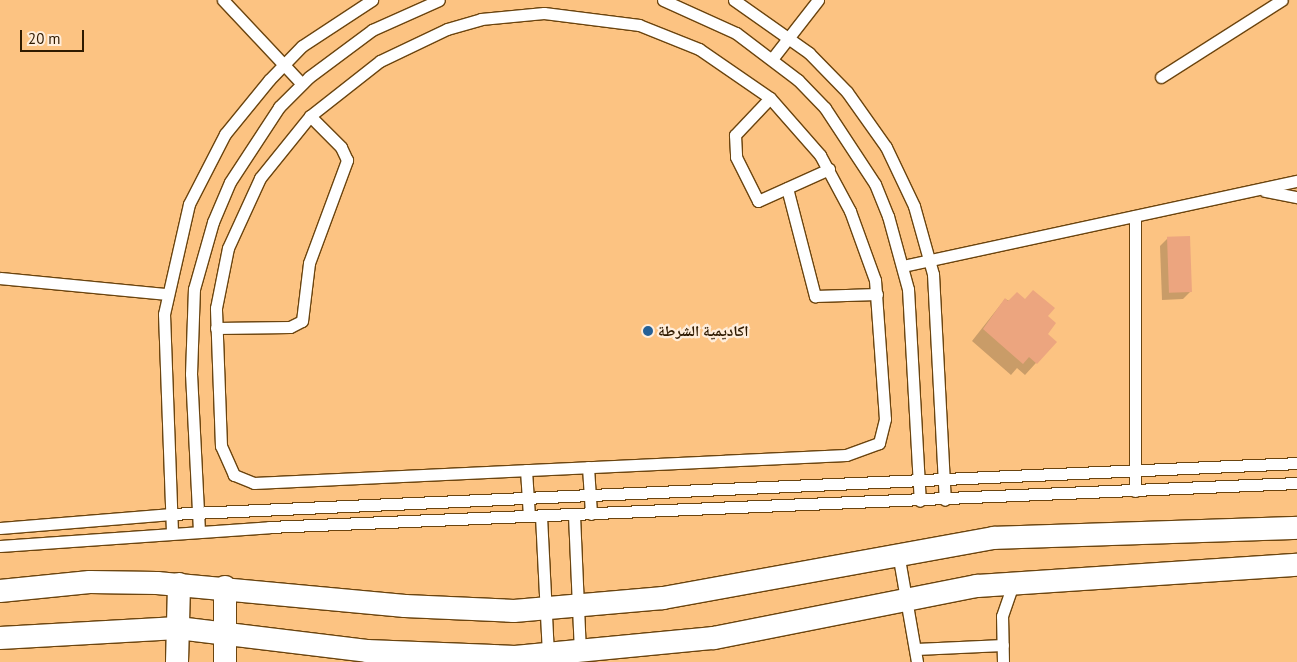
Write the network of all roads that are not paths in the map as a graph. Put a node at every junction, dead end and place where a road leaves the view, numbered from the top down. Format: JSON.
{"nodes":[{"id":1,"x":223,"y":0,"type":"edge"},
{"id":2,"x":372,"y":0,"type":"edge"},
{"id":3,"x":439,"y":0,"type":"edge"},
{"id":4,"x":663,"y":0,"type":"edge"},
{"id":5,"x":734,"y":0,"type":"edge"},
{"id":6,"x":818,"y":0,"type":"edge"},
{"id":7,"x":1282,"y":0,"type":"edge"},
{"id":8,"x":789,"y":37,"type":"junction"},
{"id":9,"x":772,"y":59,"type":"junction"},
{"id":10,"x":284,"y":65,"type":"junction"},
{"id":11,"x":1161,"y":77,"type":"dead end"},
{"id":12,"x":302,"y":84,"type":"junction"},
{"id":13,"x":770,"y":98,"type":"junction"},
{"id":14,"x":310,"y":116,"type":"junction"},
{"id":15,"x":829,"y":169,"type":"junction"},
{"id":16,"x":1297,"y":181,"type":"edge"},
{"id":17,"x":787,"y":188,"type":"junction"},
{"id":18,"x":1256,"y":190,"type":"junction"},
{"id":19,"x":1297,"y":197,"type":"edge"},
{"id":20,"x":1134,"y":216,"type":"junction"},
{"id":21,"x":930,"y":260,"type":"junction"},
{"id":22,"x":903,"y":266,"type":"junction"},
{"id":23,"x":0,"y":278,"type":"edge"},
{"id":24,"x":167,"y":294,"type":"junction"},
{"id":25,"x":877,"y":294,"type":"junction"},
{"id":26,"x":216,"y":328,"type":"junction"},
{"id":27,"x":1297,"y":463,"type":"edge"},
{"id":28,"x":588,"y":467,"type":"junction"},
{"id":29,"x":526,"y":470,"type":"junction"},
{"id":30,"x":1135,"y":472,"type":"junction"},
{"id":31,"x":944,"y":480,"type":"junction"},
{"id":32,"x":919,"y":481,"type":"junction"},
{"id":33,"x":1297,"y":483,"type":"edge"},
{"id":34,"x":1135,"y":491,"type":"junction"},
{"id":35,"x":590,"y":495,"type":"junction"},
{"id":36,"x":528,"y":498,"type":"junction"},
{"id":37,"x":945,"y":500,"type":"junction"},
{"id":38,"x":920,"y":501,"type":"junction"},
{"id":39,"x":198,"y":513,"type":"junction"},
{"id":40,"x":171,"y":514,"type":"junction"},
{"id":41,"x":591,"y":514,"type":"junction"},
{"id":42,"x":574,"y":515,"type":"junction"},
{"id":43,"x":535,"y":516,"type":"junction"},
{"id":44,"x":0,"y":528,"type":"edge"},
{"id":45,"x":1297,"y":528,"type":"edge"},
{"id":46,"x":198,"y":531,"type":"junction"},
{"id":47,"x":172,"y":532,"type":"junction"},
{"id":48,"x":0,"y":546,"type":"edge"},
{"id":49,"x":898,"y":553,"type":"junction"},
{"id":50,"x":1297,"y":565,"type":"edge"},
{"id":51,"x":1014,"y":582,"type":"junction"},
{"id":52,"x":179,"y":584,"type":"junction"},
{"id":53,"x":226,"y":588,"type":"junction"},
{"id":54,"x":0,"y":592,"type":"edge"},
{"id":55,"x":904,"y":600,"type":"junction"},
{"id":56,"x":578,"y":607,"type":"junction"},
{"id":57,"x":546,"y":609,"type":"junction"},
{"id":58,"x":178,"y":628,"type":"junction"},
{"id":59,"x":225,"y":634,"type":"junction"},
{"id":60,"x":0,"y":638,"type":"edge"},
{"id":61,"x":1003,"y":644,"type":"junction"},
{"id":62,"x":916,"y":649,"type":"junction"},
{"id":63,"x":591,"y":655,"type":"edge"},
{"id":64,"x":538,"y":657,"type":"edge"},
{"id":65,"x":177,"y":662,"type":"edge"},
{"id":66,"x":225,"y":662,"type":"edge"},
{"id":67,"x":917,"y":662,"type":"edge"},
{"id":68,"x":1003,"y":662,"type":"edge"}],
"edges":[{"from":1,"to":10,"type":"lane"},
{"from":2,"to":10,"type":"lane"},
{"from":3,"to":12,"type":"lane"},
{"from":4,"to":9,"type":"lane"},
{"from":5,"to":8,"type":"lane"},
{"from":6,"to":8,"type":"lane"},
{"from":7,"to":11,"type":"lane"},
{"from":8,"to":9,"type":"lane"},
{"from":8,"to":21,"type":"lane"},
{"from":9,"to":22,"type":"lane"},
{"from":10,"to":12,"type":"lane"},
{"from":10,"to":24,"type":"lane"},
{"from":12,"to":39,"type":"lane"},
{"from":13,"to":14,"type":"lane"},
{"from":13,"to":15,"type":"lane"},
{"from":13,"to":17,"type":"lane"},
{"from":14,"to":26,"type":"lane"},
{"from":14,"to":26,"type":"lane"},
{"from":15,"to":17,"type":"lane"},
{"from":15,"to":25,"type":"lane"},
{"from":16,"to":18,"type":"lane"},
{"from":17,"to":25,"type":"lane"},
{"from":18,"to":19,"type":"lane"},
{"from":18,"to":20,"type":"lane"},
{"from":20,"to":21,"type":"lane"},
{"from":20,"to":30,"type":"lane"},
{"from":21,"to":22,"type":"lane"},
{"from":21,"to":31,"type":"lane"},
{"from":22,"to":32,"type":"lane"},
{"from":23,"to":24,"type":"lane"},
{"from":24,"to":40,"type":"lane"},
{"from":25,"to":28,"type":"lane"},
{"from":26,"to":29,"type":"lane"},
{"from":27,"to":30,"type":"lane"},
{"from":28,"to":29,"type":"lane"},
{"from":28,"to":35,"type":"lane"},
{"from":29,"to":36,"type":"lane"},
{"from":30,"to":31,"type":"lane"},
{"from":30,"to":34,"type":"lane"},
{"from":31,"to":32,"type":"lane"},
{"from":31,"to":37,"type":"lane"},
{"from":32,"to":35,"type":"lane"},
{"from":32,"to":38,"type":"lane"},
{"from":33,"to":34,"type":"lane"},
{"from":34,"to":37,"type":"lane"},
{"from":35,"to":36,"type":"lane"},
{"from":35,"to":41,"type":"lane"},
{"from":36,"to":39,"type":"lane"},
{"from":36,"to":43,"type":"lane"},
{"from":37,"to":38,"type":"lane"},
{"from":38,"to":41,"type":"lane"},
{"from":39,"to":40,"type":"lane"},
{"from":39,"to":46,"type":"lane"},
{"from":40,"to":44,"type":"lane"},
{"from":40,"to":47,"type":"lane"},
{"from":41,"to":42,"type":"lane"},
{"from":42,"to":43,"type":"lane"},
{"from":42,"to":56,"type":"lane"},
{"from":43,"to":46,"type":"lane"},
{"from":43,"to":57,"type":"lane"},
{"from":45,"to":49,"type":"street"},
{"from":46,"to":47,"type":"lane"},
{"from":47,"to":48,"type":"lane"},
{"from":49,"to":55,"type":"lane"},
{"from":49,"to":56,"type":"street"},
{"from":50,"to":51,"type":"street"},
{"from":51,"to":55,"type":"street"},
{"from":51,"to":61,"type":"lane"},
{"from":52,"to":53,"type":"street"},
{"from":52,"to":54,"type":"street"},
{"from":52,"to":58,"type":"street"},
{"from":53,"to":57,"type":"street"},
{"from":53,"to":59,"type":"street"},
{"from":55,"to":62,"type":"lane"},
{"from":55,"to":63,"type":"street"},
{"from":56,"to":57,"type":"street"},
{"from":56,"to":63,"type":"lane"},
{"from":57,"to":64,"type":"lane"},
{"from":58,"to":59,"type":"street"},
{"from":58,"to":60,"type":"street"},
{"from":58,"to":65,"type":"street"},
{"from":59,"to":64,"type":"street"},
{"from":59,"to":66,"type":"street"},
{"from":61,"to":62,"type":"lane"},
{"from":61,"to":68,"type":"lane"},
{"from":62,"to":67,"type":"lane"},
{"from":63,"to":64,"type":"street"}]}
